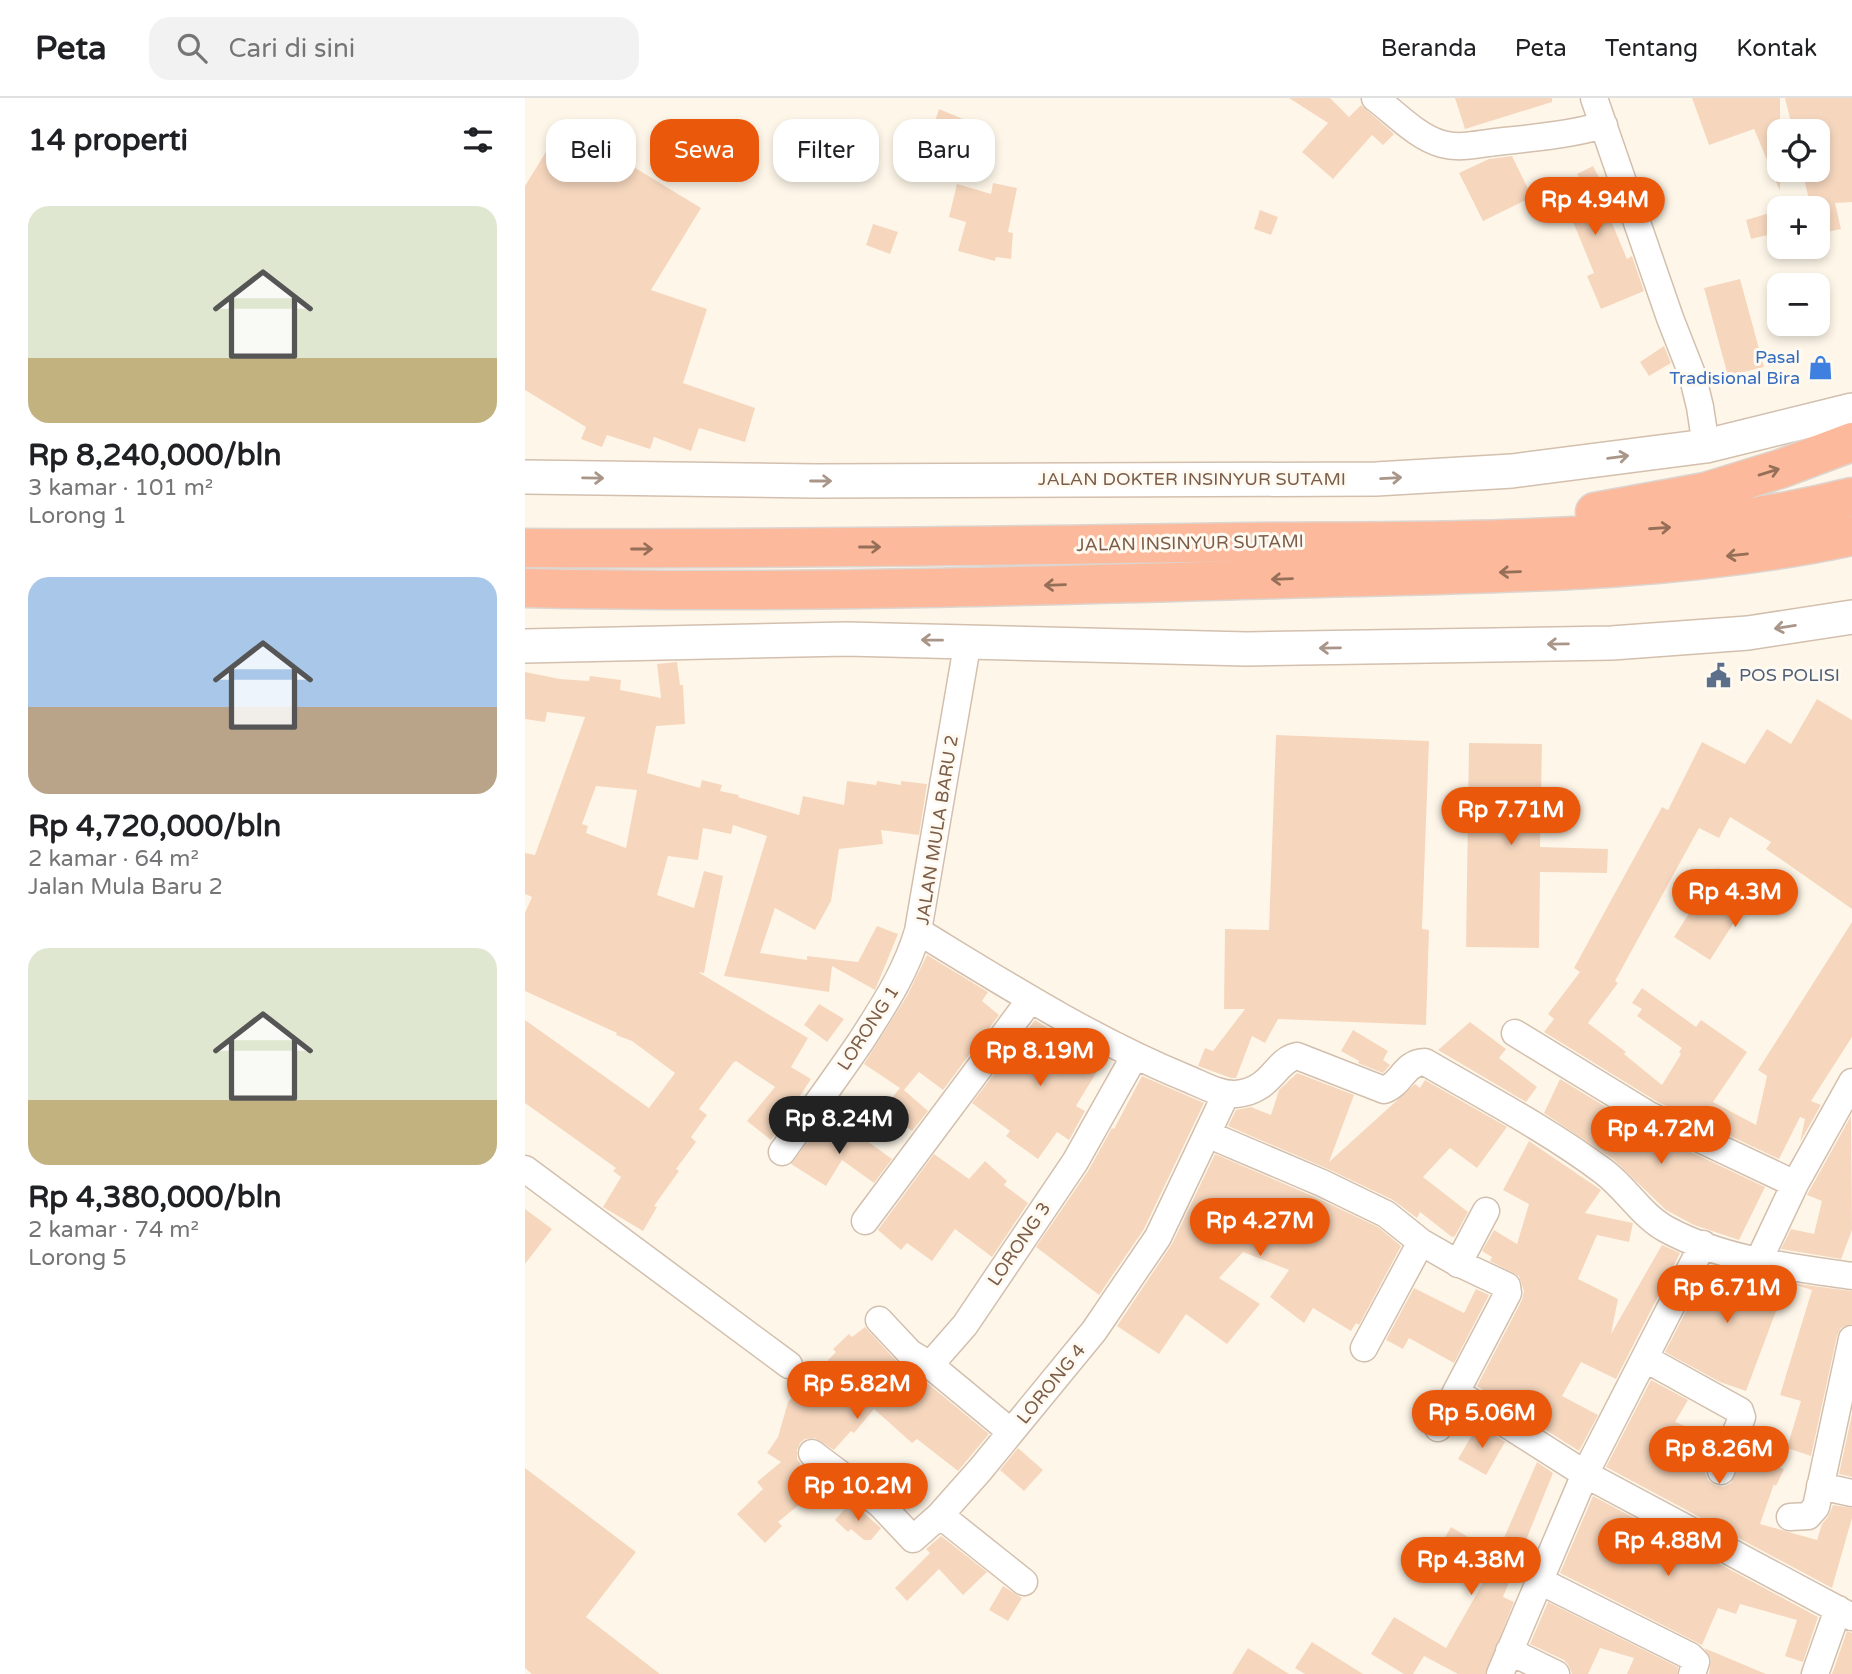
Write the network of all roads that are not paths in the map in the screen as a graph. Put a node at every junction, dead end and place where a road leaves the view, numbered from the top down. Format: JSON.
{"nodes":[{"id":1,"x":1375,"y":98,"type":"edge"},
{"id":2,"x":1594,"y":98,"type":"edge"},
{"id":3,"x":1604,"y":125,"type":"junction"},
{"id":4,"x":1852,"y":410,"type":"edge"},
{"id":5,"x":1852,"y":442,"type":"edge"},
{"id":6,"x":1706,"y":446,"type":"junction"},
{"id":7,"x":525,"y":477,"type":"edge"},
{"id":8,"x":1852,"y":496,"type":"edge"},
{"id":9,"x":1852,"y":536,"type":"edge"},
{"id":10,"x":1364,"y":541,"type":"junction"},
{"id":11,"x":1852,"y":546,"type":"edge"},
{"id":12,"x":525,"y":548,"type":"edge"},
{"id":13,"x":1787,"y":550,"type":"junction"},
{"id":14,"x":525,"y":588,"type":"edge"},
{"id":15,"x":1852,"y":617,"type":"edge"},
{"id":16,"x":968,"y":640,"type":"junction"},
{"id":17,"x":525,"y":646,"type":"edge"},
{"id":18,"x":918,"y":931,"type":"junction"},
{"id":19,"x":1030,"y":1000,"type":"junction"},
{"id":20,"x":1515,"y":1033,"type":"dead end"},
{"id":21,"x":1134,"y":1056,"type":"junction"},
{"id":22,"x":1852,"y":1082,"type":"edge"},
{"id":23,"x":1226,"y":1094,"type":"junction"},
{"id":24,"x":1207,"y":1134,"type":"junction"},
{"id":25,"x":782,"y":1152,"type":"dead end"},
{"id":26,"x":525,"y":1168,"type":"edge"},
{"id":27,"x":1795,"y":1184,"type":"junction"},
{"id":28,"x":1486,"y":1211,"type":"dead end"},
{"id":29,"x":865,"y":1221,"type":"dead end"},
{"id":30,"x":1421,"y":1242,"type":"junction"},
{"id":31,"x":1703,"y":1244,"type":"junction"},
{"id":32,"x":1758,"y":1262,"type":"junction"},
{"id":33,"x":1458,"y":1264,"type":"junction"},
{"id":34,"x":1852,"y":1276,"type":"edge"},
{"id":35,"x":879,"y":1320,"type":"dead end"},
{"id":36,"x":1852,"y":1339,"type":"edge"},
{"id":37,"x":1364,"y":1348,"type":"dead end"},
{"id":38,"x":1646,"y":1359,"type":"junction"},
{"id":39,"x":789,"y":1365,"type":"dead end"},
{"id":40,"x":930,"y":1365,"type":"junction"},
{"id":41,"x":1456,"y":1392,"type":"junction"},
{"id":42,"x":1438,"y":1428,"type":"dead end"},
{"id":43,"x":1011,"y":1432,"type":"junction"},
{"id":44,"x":812,"y":1453,"type":"dead end"},
{"id":45,"x":1721,"y":1471,"type":"dead end"},
{"id":46,"x":1585,"y":1474,"type":"junction"},
{"id":47,"x":1820,"y":1486,"type":"junction"},
{"id":48,"x":1852,"y":1493,"type":"edge"},
{"id":49,"x":940,"y":1515,"type":"junction"},
{"id":50,"x":1790,"y":1517,"type":"dead end"},
{"id":51,"x":1540,"y":1581,"type":"junction"},
{"id":52,"x":1024,"y":1583,"type":"dead end"},
{"id":53,"x":1845,"y":1613,"type":"edge"},
{"id":54,"x":1504,"y":1663,"type":"edge"},
{"id":55,"x":1556,"y":1674,"type":"edge"},
{"id":56,"x":1692,"y":1674,"type":"edge"},
{"id":57,"x":1815,"y":1674,"type":"edge"}],
"edges":[{"from":1,"to":3,"type":"street"},
{"from":2,"to":3,"type":"street"},
{"from":3,"to":6,"type":"street"},
{"from":4,"to":6,"type":"street","name":"JALAN DOKTER INSINYUR SUTAMI"},
{"from":10,"to":5,"type":"highway","one_way":true},
{"from":7,"to":6,"type":"street","name":"JALAN DOKTER INSINYUR SUTAMI","one_way":true},
{"from":10,"to":8,"type":"highway","name":"JALAN INSINYUR SUTAMI","one_way":true},
{"from":9,"to":13,"type":"highway"},
{"from":12,"to":10,"type":"highway","name":"JALAN INSINYUR SUTAMI","one_way":true},
{"from":11,"to":13,"type":"highway"},
{"from":13,"to":14,"type":"highway","one_way":true},
{"from":15,"to":16,"type":"street","one_way":true},
{"from":16,"to":17,"type":"street","one_way":true},
{"from":16,"to":18,"type":"street","name":"JALAN MULA BARU 2"},
{"from":18,"to":19,"type":"street","name":"JALAN MULA BARU 2"},
{"from":18,"to":25,"type":"street","name":"LORONG 1"},
{"from":19,"to":21,"type":"street","name":"JALAN MULA BARU 2"},
{"from":19,"to":29,"type":"street"},
{"from":20,"to":27,"type":"street"},
{"from":21,"to":23,"type":"street","name":"JALAN MULA BARU 2"},
{"from":21,"to":40,"type":"street","name":"LORONG 3"},
{"from":22,"to":27,"type":"street"},
{"from":23,"to":24,"type":"street","name":"LORONG 4"},
{"from":23,"to":31,"type":"street"},
{"from":24,"to":30,"type":"street"},
{"from":24,"to":43,"type":"street","name":"LORONG 4"},
{"from":26,"to":39,"type":"street"},
{"from":27,"to":32,"type":"street"},
{"from":28,"to":33,"type":"street"},
{"from":30,"to":33,"type":"street"},
{"from":30,"to":37,"type":"street"},
{"from":31,"to":32,"type":"street"},
{"from":31,"to":38,"type":"street"},
{"from":32,"to":34,"type":"street"},
{"from":33,"to":41,"type":"street"},
{"from":35,"to":40,"type":"street"},
{"from":36,"to":47,"type":"street"},
{"from":38,"to":45,"type":"street"},
{"from":38,"to":46,"type":"street"},
{"from":40,"to":43,"type":"street"},
{"from":41,"to":42,"type":"street"},
{"from":41,"to":46,"type":"street"},
{"from":43,"to":49,"type":"street","name":"LORONG 4"},
{"from":44,"to":49,"type":"street","name":"LORONG 4"},
{"from":46,"to":51,"type":"street"},
{"from":46,"to":53,"type":"street"},
{"from":47,"to":48,"type":"street"},
{"from":47,"to":50,"type":"street"},
{"from":49,"to":52,"type":"street"},
{"from":51,"to":54,"type":"street"},
{"from":51,"to":56,"type":"street"},
{"from":53,"to":57,"type":"street"},
{"from":54,"to":55,"type":"street"}]}
